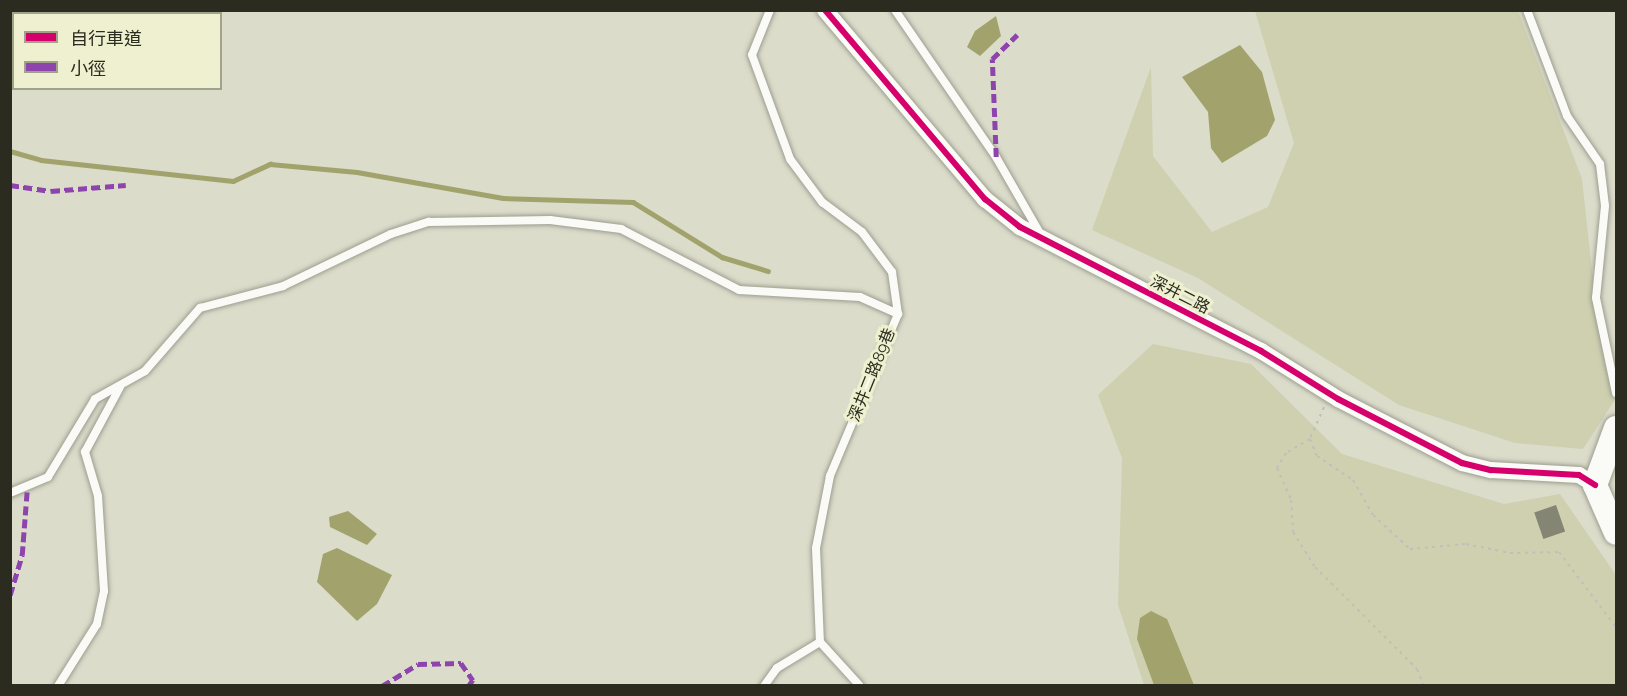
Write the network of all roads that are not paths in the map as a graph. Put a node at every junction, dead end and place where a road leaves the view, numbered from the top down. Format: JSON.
{"nodes":[{"id":1,"x":770,"y":10,"type":"edge"},
{"id":2,"x":825,"y":10,"type":"edge"},
{"id":3,"x":895,"y":10,"type":"edge"},
{"id":4,"x":1527,"y":10,"type":"edge"},
{"id":5,"x":1044,"y":240,"type":"junction"},
{"id":6,"x":898,"y":314,"type":"junction"},
{"id":7,"x":120,"y":387,"type":"junction"},
{"id":8,"x":1617,"y":393,"type":"edge"},
{"id":9,"x":1617,"y":428,"type":"edge"},
{"id":10,"x":1595,"y":485,"type":"junction"},
{"id":11,"x":10,"y":493,"type":"edge"},
{"id":12,"x":1617,"y":533,"type":"edge"},
{"id":13,"x":820,"y":642,"type":"junction"},
{"id":14,"x":58,"y":686,"type":"edge"},
{"id":15,"x":764,"y":686,"type":"edge"},
{"id":16,"x":860,"y":686,"type":"edge"}],
"edges":[{"from":1,"to":6,"type":"lane","name":"深井二路89巷"},
{"from":2,"to":5,"type":"street","name":"深井二路"},
{"from":3,"to":5,"type":"lane"},
{"from":4,"to":8,"type":"lane"},
{"from":5,"to":10,"type":"street","name":"深井二路"},
{"from":6,"to":7,"type":"lane"},
{"from":6,"to":13,"type":"lane","name":"深井二路89巷"},
{"from":7,"to":11,"type":"lane"},
{"from":7,"to":14,"type":"lane"},
{"from":9,"to":10,"type":"street"},
{"from":10,"to":12,"type":"street"},
{"from":13,"to":15,"type":"lane"},
{"from":13,"to":16,"type":"lane"}]}
